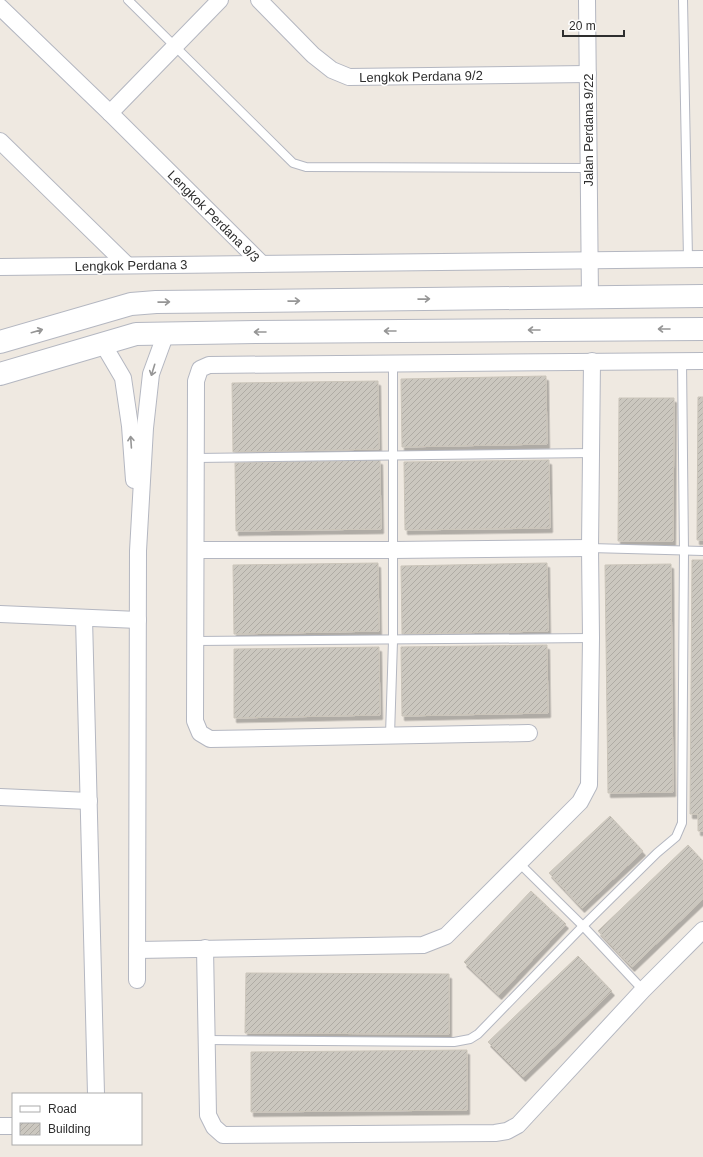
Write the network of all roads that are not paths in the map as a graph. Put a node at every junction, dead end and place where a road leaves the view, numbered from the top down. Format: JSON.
{"nodes":[{"id":1,"x":128,"y":0,"type":"edge"},
{"id":2,"x":220,"y":0,"type":"edge"},
{"id":3,"x":259,"y":0,"type":"edge"},
{"id":4,"x":587,"y":0,"type":"edge"},
{"id":5,"x":683,"y":0,"type":"edge"},
{"id":6,"x":0,"y":7,"type":"edge"},
{"id":7,"x":174,"y":46,"type":"junction"},
{"id":8,"x":588,"y":74,"type":"junction"},
{"id":9,"x":110,"y":113,"type":"junction"},
{"id":10,"x":0,"y":141,"type":"edge"},
{"id":11,"x":589,"y":168,"type":"junction"},
{"id":12,"x":695,"y":259,"type":"edge"},
{"id":13,"x":589,"y":261,"type":"junction"},
{"id":14,"x":262,"y":264,"type":"junction"},
{"id":15,"x":127,"y":265,"type":"junction"},
{"id":16,"x":0,"y":267,"type":"edge"},
{"id":17,"x":703,"y":296,"type":"edge"},
{"id":18,"x":590,"y":298,"type":"junction"},
{"id":19,"x":703,"y":329,"type":"edge"},
{"id":20,"x":166,"y":333,"type":"junction"},
{"id":21,"x":0,"y":342,"type":"edge"},
{"id":22,"x":103,"y":344,"type":"junction"},
{"id":23,"x":592,"y":361,"type":"junction"},
{"id":24,"x":682,"y":361,"type":"junction"},
{"id":25,"x":703,"y":361,"type":"edge"},
{"id":26,"x":393,"y":363,"type":"junction"},
{"id":27,"x":0,"y":374,"type":"edge"},
{"id":28,"x":592,"y":453,"type":"junction"},
{"id":29,"x":393,"y":456,"type":"junction"},
{"id":30,"x":196,"y":458,"type":"junction"},
{"id":31,"x":590,"y":548,"type":"junction"},
{"id":32,"x":196,"y":550,"type":"junction"},
{"id":33,"x":393,"y":550,"type":"junction"},
{"id":34,"x":138,"y":551,"type":"junction"},
{"id":35,"x":684,"y":551,"type":"junction"},
{"id":36,"x":703,"y":551,"type":"edge"},
{"id":37,"x":0,"y":614,"type":"edge"},
{"id":38,"x":84,"y":618,"type":"junction"},
{"id":39,"x":138,"y":620,"type":"junction"},
{"id":40,"x":590,"y":638,"type":"junction"},
{"id":41,"x":196,"y":641,"type":"junction"},
{"id":42,"x":393,"y":641,"type":"junction"},
{"id":43,"x":529,"y":733,"type":"dead end"},
{"id":44,"x":390,"y":735,"type":"junction"},
{"id":45,"x":0,"y":797,"type":"edge"},
{"id":46,"x":89,"y":801,"type":"junction"},
{"id":47,"x":519,"y":862,"type":"junction"},
{"id":48,"x":583,"y":926,"type":"junction"},
{"id":49,"x":703,"y":930,"type":"edge"},
{"id":50,"x":205,"y":948,"type":"junction"},
{"id":51,"x":137,"y":950,"type":"junction"},
{"id":52,"x":137,"y":980,"type":"dead end"},
{"id":53,"x":643,"y":990,"type":"junction"},
{"id":54,"x":207,"y":1040,"type":"junction"},
{"id":55,"x":96,"y":1093,"type":"edge"},
{"id":56,"x":0,"y":1126,"type":"edge"},
{"id":57,"x":12,"y":1126,"type":"edge"}],
"edges":[{"from":1,"to":7,"type":"lane"},
{"from":2,"to":7,"type":"street"},
{"from":3,"to":8,"type":"street","name":"Lengkok Perdana 9/2"},
{"from":4,"to":8,"type":"street","name":"Jalan Perdana 9/22"},
{"from":5,"to":12,"type":"lane"},
{"from":6,"to":9,"type":"street","name":"Lengkok Perdana 9/3"},
{"from":7,"to":9,"type":"street"},
{"from":7,"to":11,"type":"lane"},
{"from":8,"to":11,"type":"street","name":"Jalan Perdana 9/22"},
{"from":9,"to":14,"type":"street","name":"Lengkok Perdana 9/3"},
{"from":10,"to":15,"type":"street"},
{"from":11,"to":13,"type":"street","name":"Jalan Perdana 9/22"},
{"from":12,"to":13,"type":"street","name":"Lengkok Perdana 9/3"},
{"from":13,"to":14,"type":"street","name":"Lengkok Perdana 9/3"},
{"from":13,"to":18,"type":"street","name":"Jalan Perdana 9/22"},
{"from":14,"to":15,"type":"street","name":"Lengkok Perdana 3"},
{"from":15,"to":16,"type":"street","name":"Lengkok Perdana 3"},
{"from":17,"to":18,"type":"street"},
{"from":21,"to":18,"type":"street","one_way":true},
{"from":19,"to":20,"type":"street","one_way":true},
{"from":20,"to":22,"type":"street"},
{"from":20,"to":34,"type":"street","one_way":true},
{"from":22,"to":27,"type":"street"},
{"from":34,"to":22,"type":"street","one_way":true},
{"from":23,"to":24,"type":"street"},
{"from":23,"to":26,"type":"street"},
{"from":23,"to":28,"type":"street"},
{"from":24,"to":25,"type":"street"},
{"from":24,"to":35,"type":"lane"},
{"from":26,"to":29,"type":"lane"},
{"from":26,"to":30,"type":"street"},
{"from":28,"to":29,"type":"lane"},
{"from":28,"to":31,"type":"street"},
{"from":29,"to":30,"type":"lane"},
{"from":29,"to":33,"type":"lane"},
{"from":30,"to":32,"type":"street"},
{"from":31,"to":33,"type":"street"},
{"from":31,"to":35,"type":"lane"},
{"from":31,"to":40,"type":"street"},
{"from":32,"to":33,"type":"street"},
{"from":32,"to":41,"type":"street"},
{"from":33,"to":42,"type":"lane"},
{"from":34,"to":39,"type":"street"},
{"from":35,"to":36,"type":"lane"},
{"from":35,"to":48,"type":"lane"},
{"from":37,"to":38,"type":"street"},
{"from":38,"to":39,"type":"street"},
{"from":38,"to":46,"type":"street"},
{"from":39,"to":51,"type":"street"},
{"from":40,"to":42,"type":"lane"},
{"from":40,"to":47,"type":"street"},
{"from":41,"to":42,"type":"lane"},
{"from":41,"to":44,"type":"street"},
{"from":42,"to":44,"type":"lane"},
{"from":43,"to":44,"type":"street"},
{"from":45,"to":46,"type":"street"},
{"from":46,"to":55,"type":"street"},
{"from":47,"to":48,"type":"lane"},
{"from":47,"to":50,"type":"street"},
{"from":48,"to":53,"type":"lane"},
{"from":48,"to":54,"type":"lane"},
{"from":49,"to":53,"type":"street"},
{"from":50,"to":51,"type":"street"},
{"from":50,"to":54,"type":"street"},
{"from":51,"to":52,"type":"street"},
{"from":53,"to":54,"type":"street"},
{"from":56,"to":57,"type":"street"}]}
